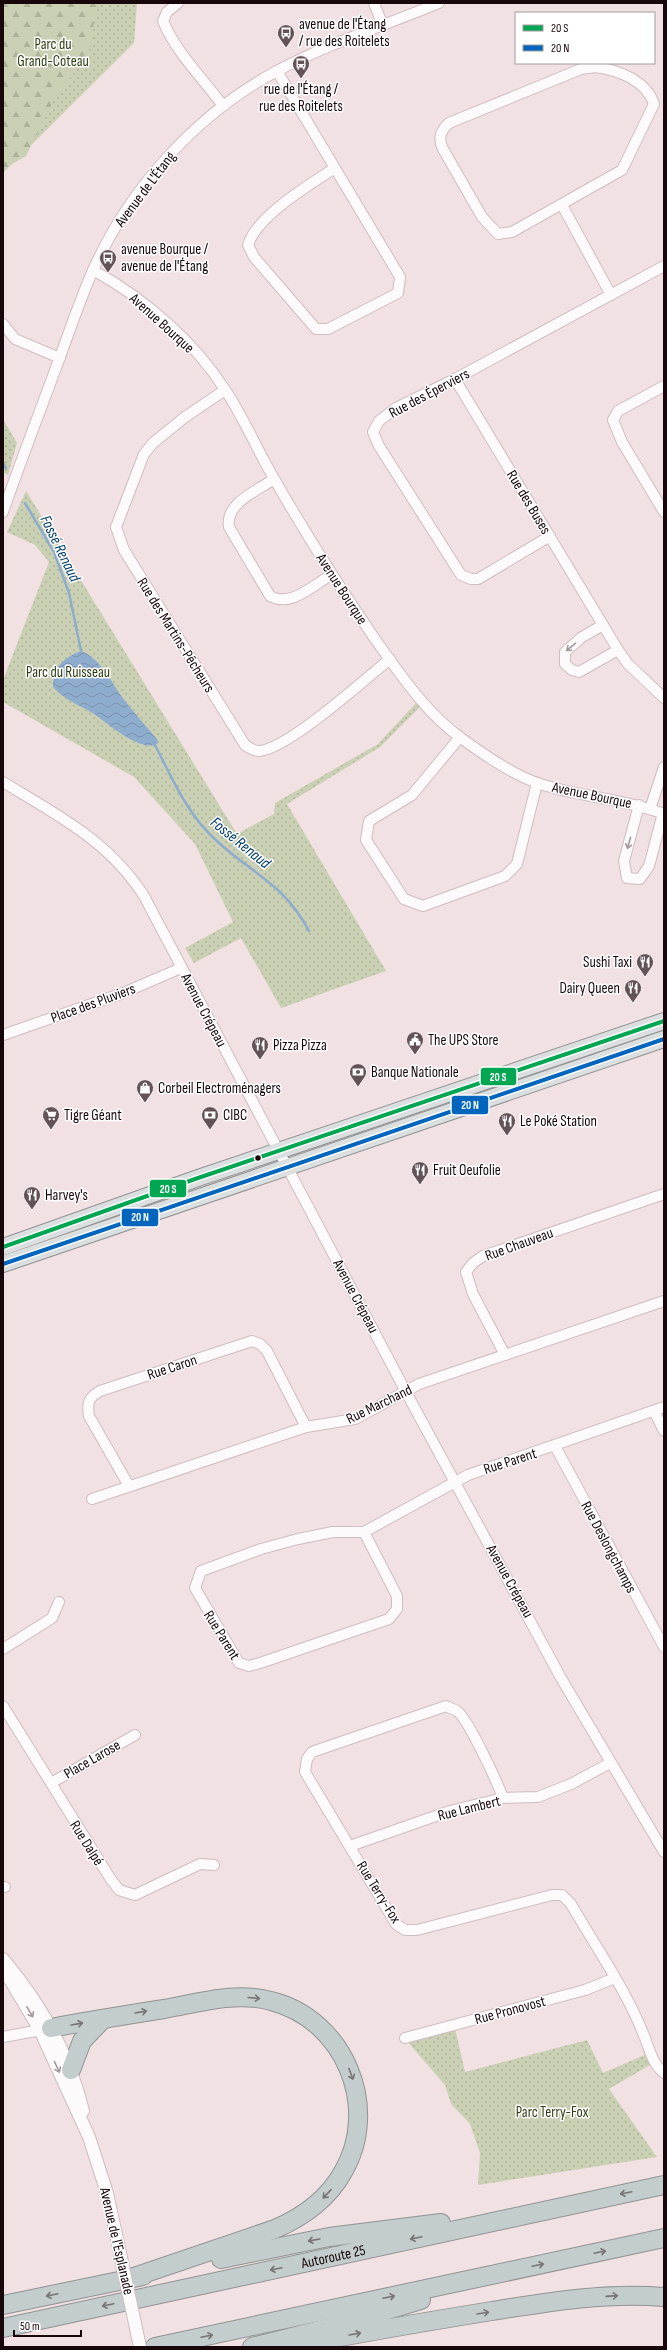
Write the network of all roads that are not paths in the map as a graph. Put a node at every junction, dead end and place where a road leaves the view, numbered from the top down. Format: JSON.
{"nodes":[{"id":1,"x":178,"y":3,"type":"edge"},
{"id":2,"x":374,"y":3,"type":"edge"},
{"id":3,"x":439,"y":3,"type":"edge"},
{"id":4,"x":383,"y":26,"type":"junction"},
{"id":5,"x":277,"y":71,"type":"junction"},
{"id":6,"x":222,"y":106,"type":"junction"},
{"id":7,"x":335,"y":168,"type":"junction"},
{"id":8,"x":562,"y":205,"type":"junction"},
{"id":9,"x":664,"y":266,"type":"edge"},
{"id":10,"x":93,"y":270,"type":"junction"},
{"id":11,"x":610,"y":294,"type":"junction"},
{"id":12,"x":3,"y":324,"type":"edge"},
{"id":13,"x":60,"y":358,"type":"junction"},
{"id":14,"x":455,"y":379,"type":"junction"},
{"id":15,"x":664,"y":386,"type":"edge"},
{"id":16,"x":225,"y":390,"type":"junction"},
{"id":17,"x":274,"y":479,"type":"junction"},
{"id":18,"x":3,"y":512,"type":"edge"},
{"id":19,"x":664,"y":512,"type":"edge"},
{"id":20,"x":550,"y":536,"type":"junction"},
{"id":21,"x":331,"y":575,"type":"junction"},
{"id":22,"x":603,"y":625,"type":"junction"},
{"id":23,"x":618,"y":650,"type":"junction"},
{"id":24,"x":390,"y":659,"type":"junction"},
{"id":25,"x":664,"y":698,"type":"edge"},
{"id":26,"x":460,"y":738,"type":"junction"},
{"id":27,"x":664,"y":767,"type":"edge"},
{"id":28,"x":3,"y":782,"type":"edge"},
{"id":29,"x":537,"y":783,"type":"junction"},
{"id":30,"x":639,"y":805,"type":"junction"},
{"id":31,"x":650,"y":809,"type":"junction"},
{"id":32,"x":663,"y":814,"type":"edge"},
{"id":33,"x":181,"y":968,"type":"junction"},
{"id":34,"x":664,"y":1021,"type":"edge"},
{"id":35,"x":3,"y":1034,"type":"edge"},
{"id":36,"x":664,"y":1039,"type":"edge"},
{"id":37,"x":537,"y":1073,"type":"junction"},
{"id":38,"x":280,"y":1152,"type":"junction"},
{"id":39,"x":288,"y":1167,"type":"junction"},
{"id":40,"x":664,"y":1194,"type":"edge"},
{"id":41,"x":3,"y":1247,"type":"edge"},
{"id":42,"x":3,"y":1264,"type":"edge"},
{"id":43,"x":664,"y":1301,"type":"edge"},
{"id":44,"x":505,"y":1355,"type":"junction"},
{"id":45,"x":406,"y":1392,"type":"junction"},
{"id":46,"x":664,"y":1407,"type":"edge"},
{"id":47,"x":654,"y":1411,"type":"junction"},
{"id":48,"x":306,"y":1427,"type":"junction"},
{"id":49,"x":664,"y":1431,"type":"edge"},
{"id":50,"x":555,"y":1446,"type":"junction"},
{"id":51,"x":456,"y":1482,"type":"junction"},
{"id":52,"x":129,"y":1486,"type":"junction"},
{"id":53,"x":92,"y":1499,"type":"dead end"},
{"id":54,"x":364,"y":1532,"type":"junction"},
{"id":55,"x":59,"y":1602,"type":"dead end"},
{"id":56,"x":664,"y":1647,"type":"edge"},
{"id":57,"x":3,"y":1649,"type":"edge"},
{"id":58,"x":3,"y":1706,"type":"edge"},
{"id":59,"x":135,"y":1735,"type":"dead end"},
{"id":60,"x":610,"y":1763,"type":"junction"},
{"id":61,"x":51,"y":1783,"type":"junction"},
{"id":62,"x":503,"y":1798,"type":"junction"},
{"id":63,"x":350,"y":1846,"type":"junction"},
{"id":64,"x":664,"y":1852,"type":"edge"},
{"id":65,"x":214,"y":1865,"type":"dead end"},
{"id":66,"x":3,"y":1959,"type":"edge"},
{"id":67,"x":3,"y":1968,"type":"edge"},
{"id":68,"x":614,"y":1978,"type":"junction"},
{"id":69,"x":103,"y":2019,"type":"junction"},
{"id":70,"x":45,"y":2029,"type":"junction"},
{"id":71,"x":3,"y":2037,"type":"edge"},
{"id":72,"x":404,"y":2038,"type":"dead end"},
{"id":73,"x":71,"y":2070,"type":"junction"},
{"id":74,"x":664,"y":2073,"type":"edge"},
{"id":75,"x":89,"y":2137,"type":"junction"},
{"id":76,"x":664,"y":2185,"type":"edge"},
{"id":77,"x":523,"y":2215,"type":"junction"},
{"id":78,"x":664,"y":2238,"type":"edge"},
{"id":79,"x":513,"y":2271,"type":"junction"},
{"id":80,"x":131,"y":2278,"type":"junction"},
{"id":81,"x":664,"y":2297,"type":"edge"},
{"id":82,"x":3,"y":2306,"type":"edge"},
{"id":83,"x":3,"y":2328,"type":"edge"},
{"id":84,"x":140,"y":2347,"type":"edge"},
{"id":85,"x":155,"y":2347,"type":"edge"},
{"id":86,"x":252,"y":2347,"type":"edge"},
{"id":87,"x":289,"y":2347,"type":"edge"}],
"edges":[{"from":1,"to":6,"type":"street"},
{"from":2,"to":4,"type":"street"},
{"from":3,"to":4,"type":"street","name":"Avenue de L'Étang"},
{"from":4,"to":5,"type":"street","name":"Avenue de L'Étang"},
{"from":5,"to":6,"type":"street","name":"Avenue de L'Étang"},
{"from":5,"to":7,"type":"street"},
{"from":6,"to":10,"type":"street","name":"Avenue de L'Étang"},
{"from":7,"to":7,"type":"street"},
{"from":8,"to":8,"type":"street"},
{"from":8,"to":11,"type":"street"},
{"from":9,"to":11,"type":"street","name":"Rue des Éperviers"},
{"from":10,"to":13,"type":"street","name":"Avenue de L'Étang"},
{"from":10,"to":16,"type":"street","name":"Avenue Bourque"},
{"from":11,"to":14,"type":"street","name":"Rue des Éperviers"},
{"from":12,"to":13,"type":"street"},
{"from":13,"to":18,"type":"street","name":"Avenue de L'Étang"},
{"from":14,"to":20,"type":"street","name":"Rue des Buses"},
{"from":14,"to":20,"type":"street","name":"Rue des Éperviers"},
{"from":15,"to":19,"type":"street"},
{"from":16,"to":17,"type":"street","name":"Avenue Bourque"},
{"from":16,"to":24,"type":"street","name":"Rue des Martins-Pêcheurs"},
{"from":17,"to":21,"type":"street","name":"Avenue Bourque"},
{"from":17,"to":21,"type":"street"},
{"from":20,"to":22,"type":"street","name":"Rue des Buses"},
{"from":21,"to":24,"type":"street","name":"Avenue Bourque"},
{"from":22,"to":23,"type":"street","name":"Rue des Buses"},
{"from":22,"to":23,"type":"street","one_way":true},
{"from":23,"to":25,"type":"street","name":"Rue des Buses"},
{"from":24,"to":26,"type":"street","name":"Avenue Bourque"},
{"from":26,"to":29,"type":"street","name":"Avenue Bourque"},
{"from":26,"to":29,"type":"street"},
{"from":27,"to":31,"type":"street"},
{"from":28,"to":33,"type":"street","name":"Avenue Crépeau"},
{"from":29,"to":30,"type":"street","name":"Avenue Bourque"},
{"from":30,"to":31,"type":"street","name":"Avenue Bourque"},
{"from":30,"to":32,"type":"street","one_way":true},
{"from":31,"to":32,"type":"street","name":"Avenue Bourque"},
{"from":33,"to":35,"type":"street","name":"Place des Pluviers"},
{"from":33,"to":38,"type":"street","name":"Avenue Crépeau"},
{"from":34,"to":37,"type":"main road"},
{"from":36,"to":37,"type":"main road"},
{"from":37,"to":38,"type":"main road"},
{"from":37,"to":39,"type":"main road"},
{"from":38,"to":39,"type":"street","name":"Avenue Crépeau"},
{"from":38,"to":41,"type":"main road"},
{"from":39,"to":42,"type":"main road"},
{"from":39,"to":45,"type":"street","name":"Avenue Crépeau"},
{"from":40,"to":44,"type":"street","name":"Rue Chauveau"},
{"from":43,"to":44,"type":"street","name":"Rue Marchand"},
{"from":44,"to":45,"type":"street","name":"Rue Marchand"},
{"from":45,"to":48,"type":"street","name":"Rue Marchand"},
{"from":45,"to":51,"type":"street","name":"Avenue Crépeau"},
{"from":46,"to":47,"type":"street","name":"Rue Parent"},
{"from":47,"to":49,"type":"street"},
{"from":47,"to":50,"type":"street","name":"Rue Parent"},
{"from":48,"to":52,"type":"street","name":"Rue Marchand"},
{"from":48,"to":52,"type":"street","name":"Rue Caron"},
{"from":50,"to":51,"type":"street","name":"Rue Parent"},
{"from":50,"to":56,"type":"street","name":"Rue Deslongchamps"},
{"from":51,"to":54,"type":"street","name":"Rue Parent"},
{"from":51,"to":60,"type":"street","name":"Avenue Crépeau"},
{"from":52,"to":53,"type":"street","name":"Rue Marchand"},
{"from":54,"to":54,"type":"street","name":"Rue Parent"},
{"from":55,"to":57,"type":"street"},
{"from":58,"to":61,"type":"street","name":"Rue Dalpé"},
{"from":59,"to":61,"type":"street","name":"Place Larose"},
{"from":60,"to":62,"type":"street","name":"Rue Lambert"},
{"from":60,"to":64,"type":"street","name":"Avenue Crépeau"},
{"from":61,"to":65,"type":"street","name":"Rue Dalpé"},
{"from":62,"to":63,"type":"street","name":"Rue Lambert"},
{"from":62,"to":63,"type":"street","name":"Rue Terry-Fox"},
{"from":63,"to":68,"type":"street","name":"Rue Terry-Fox"},
{"from":66,"to":70,"type":"street","name":"Avenue de l'Esplanade"},
{"from":67,"to":70,"type":"street","name":"Avenue de l'Esplanade","one_way":true},
{"from":68,"to":72,"type":"street","name":"Rue Pronovost"},
{"from":68,"to":74,"type":"street","name":"Rue Terry-Fox"},
{"from":70,"to":69,"type":"highway","one_way":true},
{"from":69,"to":73,"type":"highway"},
{"from":69,"to":80,"type":"highway","one_way":true},
{"from":70,"to":71,"type":"street"},
{"from":70,"to":73,"type":"street","name":"Avenue de l'Esplanade"},
{"from":70,"to":75,"type":"street","name":"Avenue de l'Esplanade","one_way":true},
{"from":73,"to":75,"type":"street","name":"Avenue de l'Esplanade"},
{"from":75,"to":84,"type":"street","name":"Avenue de l'Esplanade","bridge":true},
{"from":76,"to":77,"type":"highway","name":"Autoroute 25","one_way":true},
{"from":77,"to":80,"type":"highway","one_way":true},
{"from":77,"to":83,"type":"highway","name":"Autoroute 25","one_way":true},
{"from":79,"to":78,"type":"highway","one_way":true},
{"from":85,"to":79,"type":"highway","one_way":true},
{"from":79,"to":86,"type":"highway"},
{"from":80,"to":82,"type":"highway","one_way":true},
{"from":87,"to":81,"type":"highway","one_way":true}]}
